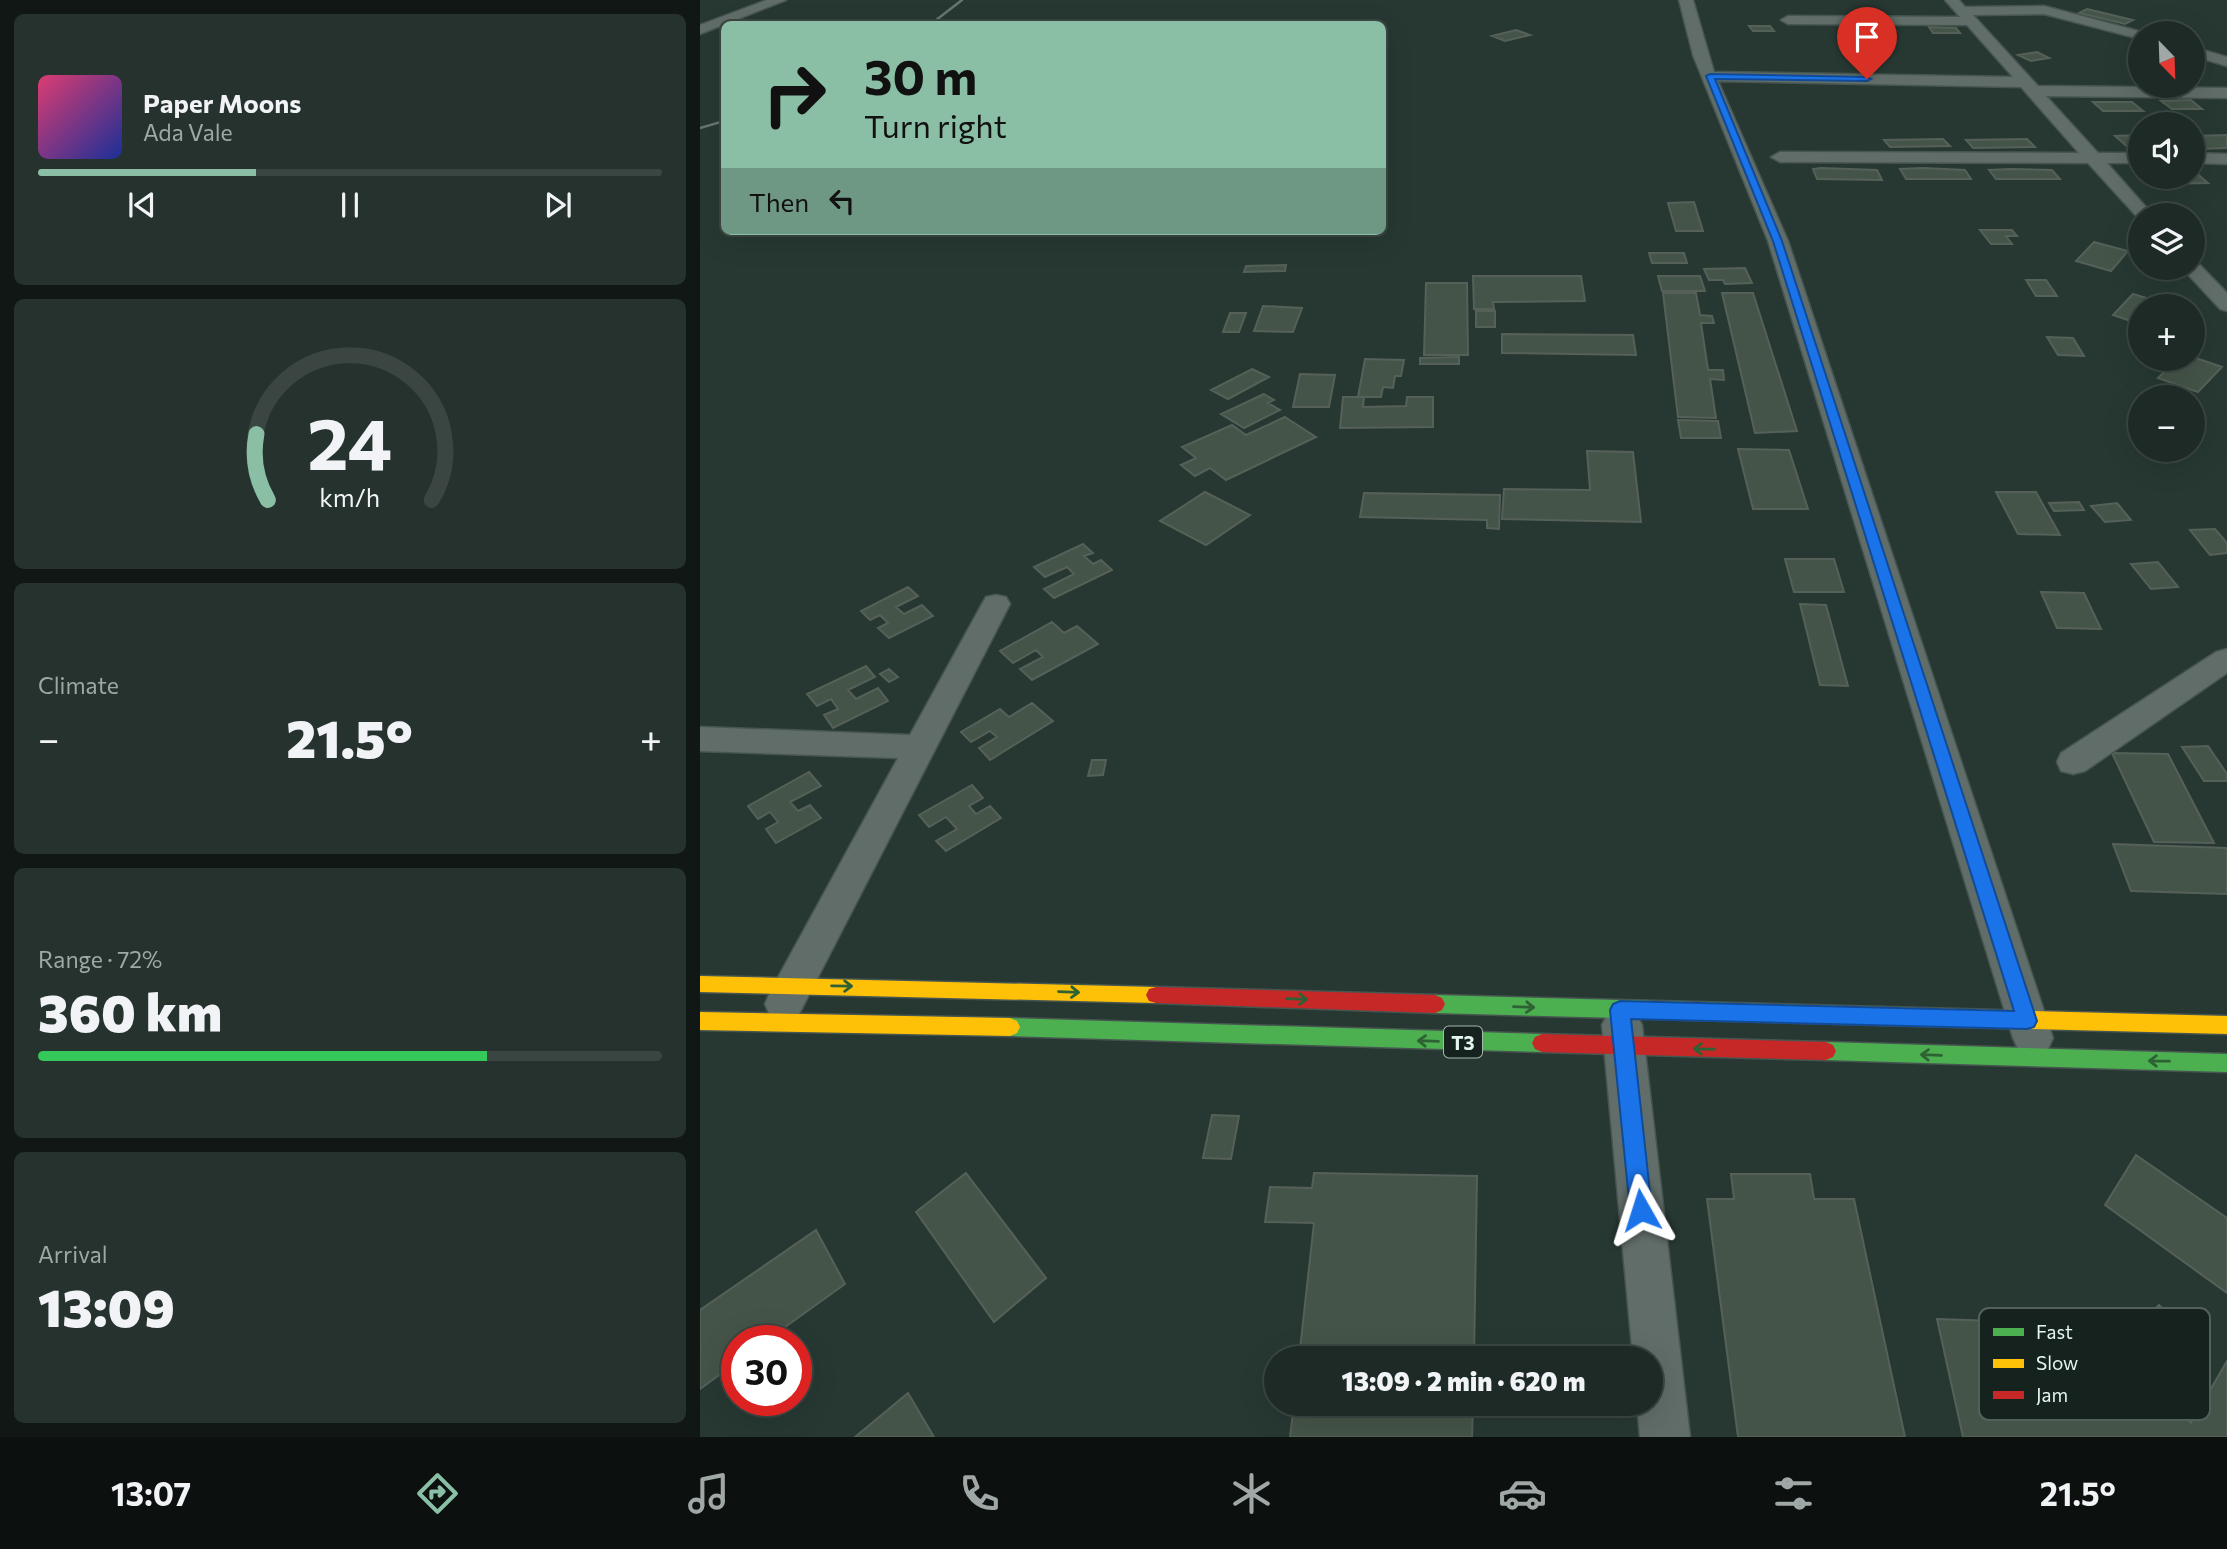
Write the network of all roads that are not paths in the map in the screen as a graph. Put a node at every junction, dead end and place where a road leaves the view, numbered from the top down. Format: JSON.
{"nodes":[{"id":1,"x":779,"y":0,"type":"edge"},
{"id":2,"x":1686,"y":0,"type":"edge"},
{"id":3,"x":1961,"y":11,"type":"edge"},
{"id":4,"x":1788,"y":20,"type":"dead end"},
{"id":5,"x":724,"y":21,"type":"edge"},
{"id":6,"x":721,"y":22,"type":"edge"},
{"id":7,"x":700,"y":30,"type":"edge"},
{"id":8,"x":2128,"y":32,"type":"edge"},
{"id":9,"x":2205,"y":55,"type":"edge"},
{"id":10,"x":2227,"y":62,"type":"edge"},
{"id":11,"x":1710,"y":76,"type":"junction"},
{"id":12,"x":2028,"y":86,"type":"junction"},
{"id":13,"x":2227,"y":93,"type":"edge"},
{"id":14,"x":1780,"y":157,"type":"dead end"},
{"id":15,"x":2091,"y":158,"type":"junction"},
{"id":16,"x":2128,"y":158,"type":"edge"},
{"id":17,"x":2205,"y":158,"type":"edge"},
{"id":18,"x":2227,"y":159,"type":"edge"},
{"id":19,"x":2133,"y":203,"type":"edge"},
{"id":20,"x":2203,"y":280,"type":"edge"},
{"id":21,"x":2227,"y":305,"type":"edge"},
{"id":22,"x":996,"y":604,"type":"dead end"},
{"id":23,"x":2227,"y":659,"type":"edge"},
{"id":24,"x":700,"y":739,"type":"edge"},
{"id":25,"x":919,"y":747,"type":"junction"},
{"id":26,"x":2073,"y":762,"type":"dead end"},
{"id":27,"x":700,"y":984,"type":"edge"},
{"id":28,"x":793,"y":985,"type":"junction"},
{"id":29,"x":700,"y":1021,"type":"edge"},
{"id":30,"x":776,"y":1021,"type":"junction"},
{"id":31,"x":2027,"y":1021,"type":"junction"},
{"id":32,"x":2227,"y":1025,"type":"edge"},
{"id":33,"x":1622,"y":1028,"type":"junction"},
{"id":34,"x":2040,"y":1059,"type":"junction"},
{"id":35,"x":2227,"y":1063,"type":"edge"},
{"id":36,"x":1665,"y":1437,"type":"edge"}],
"edges":[{"from":1,"to":5,"type":"street"},
{"from":2,"to":11,"type":"street"},
{"from":3,"to":4,"type":"street"},
{"from":3,"to":8,"type":"street"},
{"from":3,"to":12,"type":"street"},
{"from":6,"to":7,"type":"street"},
{"from":9,"to":10,"type":"street"},
{"from":11,"to":12,"type":"street"},
{"from":11,"to":31,"type":"street"},
{"from":12,"to":13,"type":"street"},
{"from":12,"to":15,"type":"street"},
{"from":14,"to":15,"type":"street"},
{"from":15,"to":16,"type":"street"},
{"from":15,"to":19,"type":"street"},
{"from":17,"to":18,"type":"street"},
{"from":20,"to":21,"type":"street"},
{"from":22,"to":25,"type":"street"},
{"from":23,"to":26,"type":"street"},
{"from":24,"to":25,"type":"street"},
{"from":25,"to":28,"type":"street"},
{"from":27,"to":28,"type":"highway","number":"T3"},
{"from":28,"to":30,"type":"street"},
{"from":28,"to":33,"type":"highway","number":"T3","one_way":true},
{"from":29,"to":30,"type":"highway","number":"T3"},
{"from":33,"to":30,"type":"highway","number":"T3","one_way":true},
{"from":31,"to":32,"type":"highway","number":"T3"},
{"from":31,"to":33,"type":"highway","number":"T3"},
{"from":31,"to":34,"type":"street"},
{"from":34,"to":33,"type":"highway","number":"T3","one_way":true},
{"from":33,"to":36,"type":"street"},
{"from":35,"to":34,"type":"highway","number":"T3","one_way":true}]}
